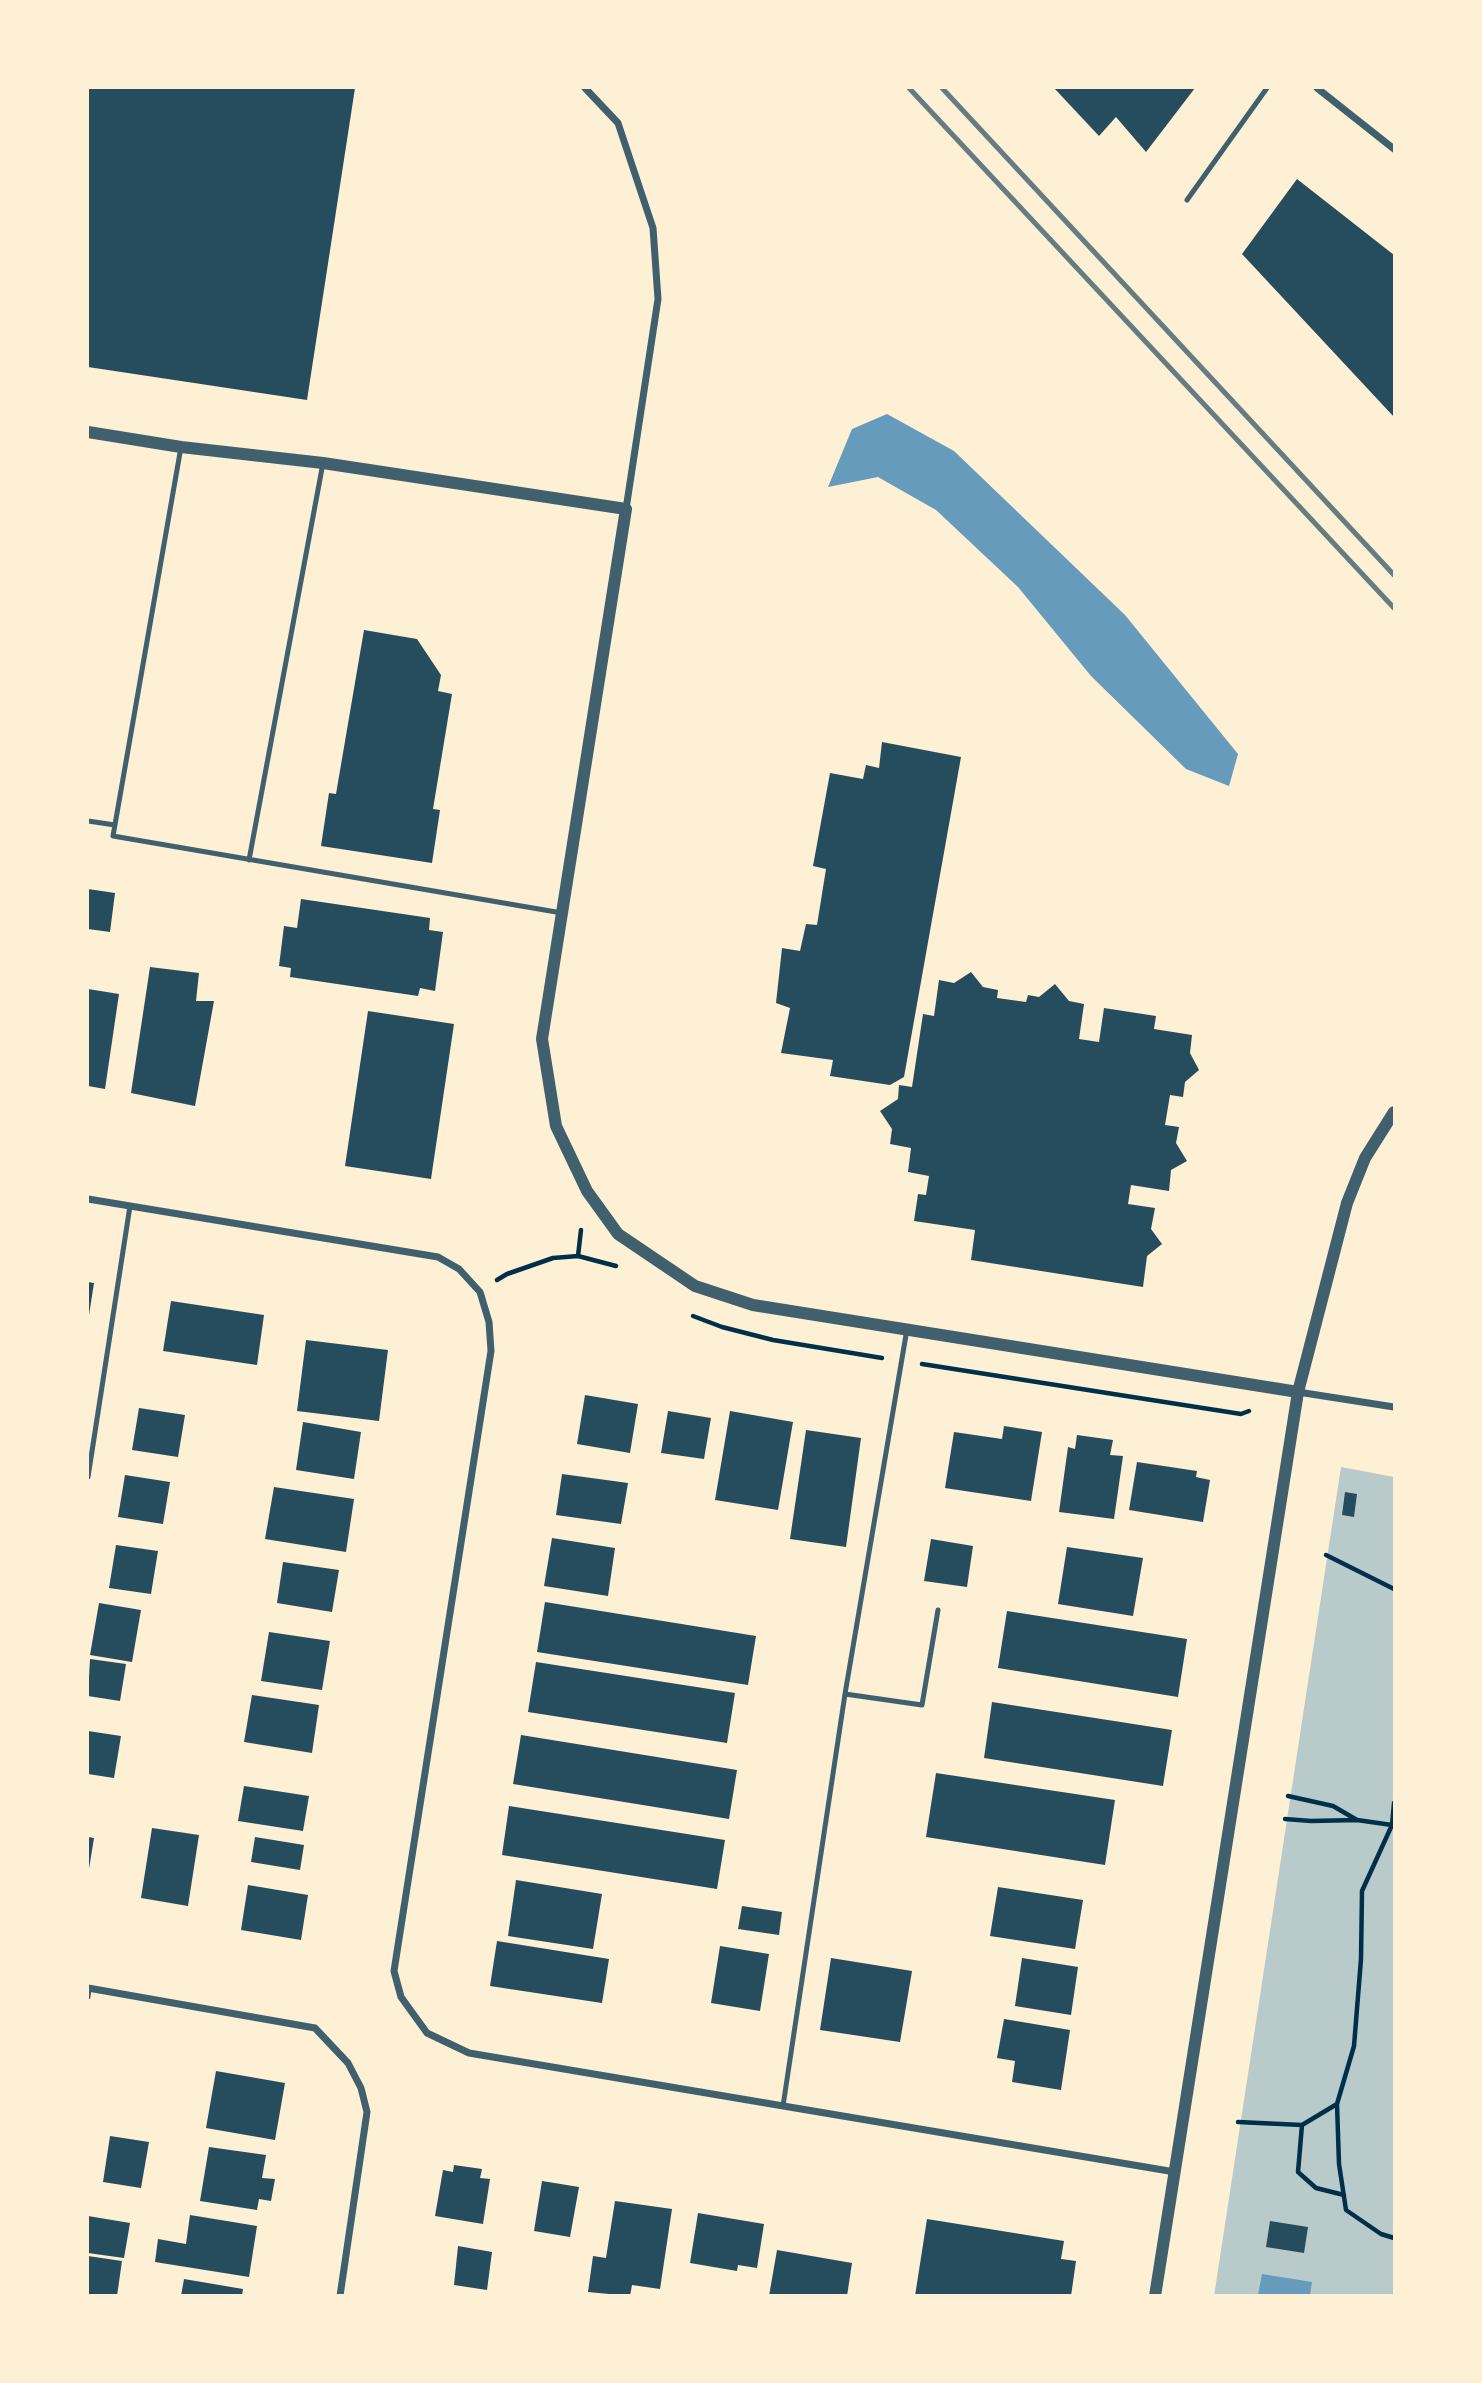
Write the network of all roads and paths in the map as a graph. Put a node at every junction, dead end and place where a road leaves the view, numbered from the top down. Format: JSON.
{"nodes":[{"id":1,"x":585,"y":88,"type":"edge"},
{"id":2,"x":1267,"y":88,"type":"edge"},
{"id":3,"x":1318,"y":88,"type":"edge"},
{"id":4,"x":1395,"y":149,"type":"edge"},
{"id":5,"x":1186,"y":200,"type":"dead end"},
{"id":6,"x":88,"y":432,"type":"edge"},
{"id":7,"x":181,"y":447,"type":"junction"},
{"id":8,"x":323,"y":463,"type":"junction"},
{"id":9,"x":626,"y":509,"type":"junction"},
{"id":10,"x":88,"y":821,"type":"edge"},
{"id":11,"x":115,"y":825,"type":"junction"},
{"id":12,"x":249,"y":860,"type":"junction"},
{"id":13,"x":562,"y":913,"type":"junction"},
{"id":14,"x":1395,"y":1112,"type":"edge"},
{"id":15,"x":88,"y":1199,"type":"edge"},
{"id":16,"x":130,"y":1206,"type":"junction"},
{"id":17,"x":908,"y":1329,"type":"junction"},
{"id":18,"x":1298,"y":1392,"type":"junction"},
{"id":19,"x":1395,"y":1407,"type":"edge"},
{"id":20,"x":88,"y":1477,"type":"edge"},
{"id":21,"x":1326,"y":1555,"type":"dead end"},
{"id":22,"x":1395,"y":1589,"type":"edge"},
{"id":23,"x":938,"y":1610,"type":"dead end"},
{"id":24,"x":845,"y":1695,"type":"junction"},
{"id":25,"x":1288,"y":1796,"type":"dead end"},
{"id":26,"x":1395,"y":1803,"type":"edge"},
{"id":27,"x":1285,"y":1819,"type":"dead end"},
{"id":28,"x":1357,"y":1820,"type":"junction"},
{"id":29,"x":1393,"y":1825,"type":"edge"},
{"id":30,"x":88,"y":1991,"type":"edge"},
{"id":31,"x":1337,"y":2104,"type":"junction"},
{"id":32,"x":783,"y":2106,"type":"junction"},
{"id":33,"x":1238,"y":2122,"type":"dead end"},
{"id":34,"x":1302,"y":2125,"type":"junction"},
{"id":35,"x":1175,"y":2172,"type":"junction"},
{"id":36,"x":1344,"y":2195,"type":"junction"},
{"id":37,"x":1395,"y":2238,"type":"edge"},
{"id":38,"x":340,"y":2295,"type":"edge"},
{"id":39,"x":1155,"y":2295,"type":"edge"}],
"edges":[{"from":1,"to":9,"type":"street"},
{"from":2,"to":5,"type":"lane"},
{"from":3,"to":4,"type":"street"},
{"from":6,"to":7,"type":"street"},
{"from":7,"to":8,"type":"street"},
{"from":7,"to":11,"type":"lane"},
{"from":8,"to":9,"type":"street"},
{"from":8,"to":12,"type":"lane"},
{"from":9,"to":13,"type":"street"},
{"from":10,"to":11,"type":"lane"},
{"from":11,"to":12,"type":"lane"},
{"from":12,"to":13,"type":"lane"},
{"from":13,"to":17,"type":"street"},
{"from":14,"to":18,"type":"street"},
{"from":15,"to":16,"type":"street"},
{"from":16,"to":20,"type":"lane"},
{"from":16,"to":32,"type":"street"},
{"from":17,"to":18,"type":"street"},
{"from":17,"to":24,"type":"lane"},
{"from":18,"to":19,"type":"street"},
{"from":18,"to":35,"type":"street"},
{"from":21,"to":22,"type":"path"},
{"from":23,"to":24,"type":"lane"},
{"from":24,"to":32,"type":"lane"},
{"from":25,"to":28,"type":"path"},
{"from":26,"to":29,"type":"path"},
{"from":27,"to":28,"type":"path"},
{"from":28,"to":29,"type":"path"},
{"from":29,"to":31,"type":"path"},
{"from":30,"to":38,"type":"street"},
{"from":31,"to":34,"type":"path"},
{"from":31,"to":36,"type":"path"},
{"from":32,"to":35,"type":"street"},
{"from":33,"to":34,"type":"path"},
{"from":34,"to":36,"type":"path"},
{"from":35,"to":39,"type":"street"},
{"from":36,"to":37,"type":"path"}]}
